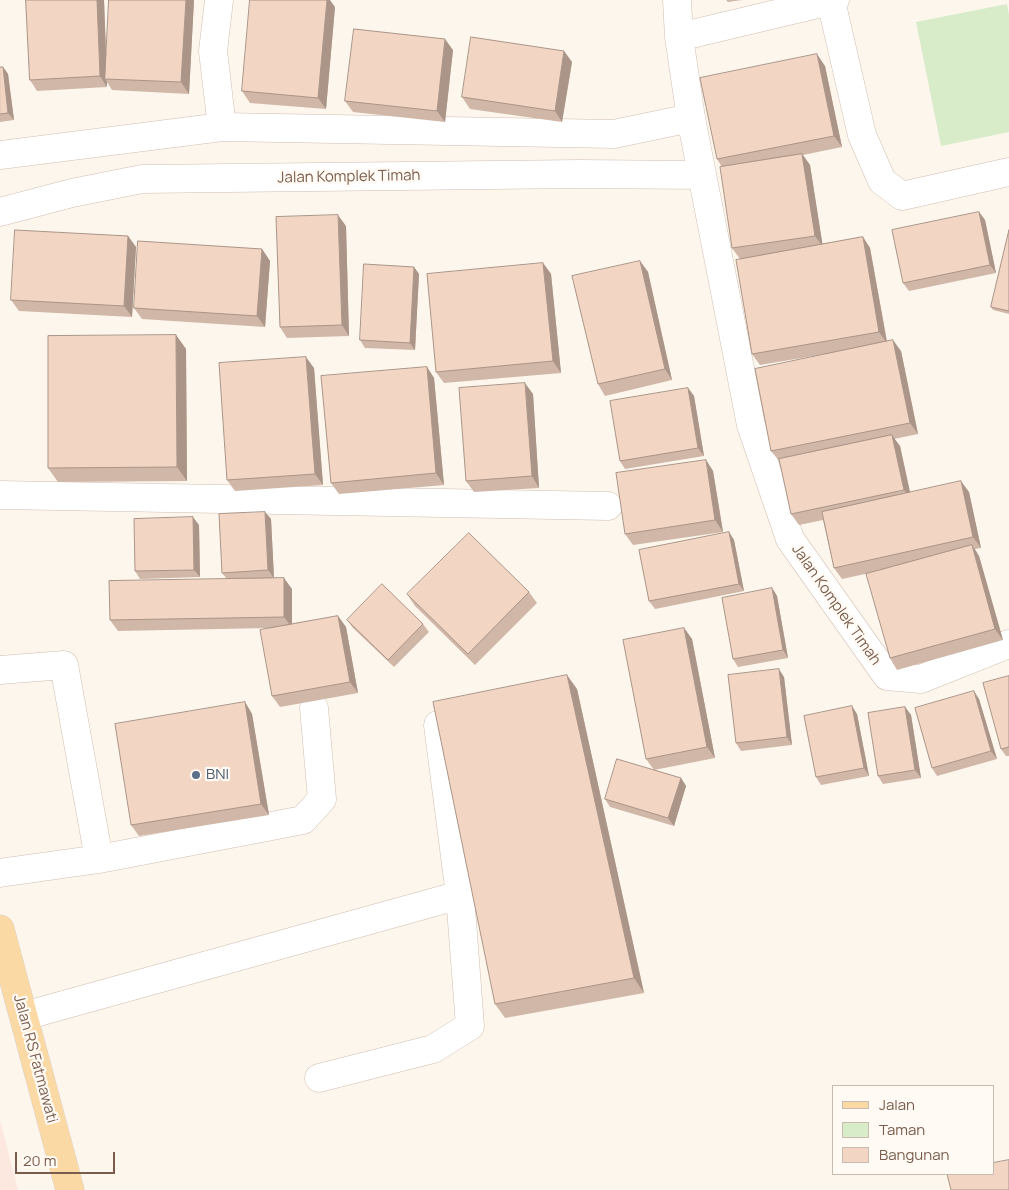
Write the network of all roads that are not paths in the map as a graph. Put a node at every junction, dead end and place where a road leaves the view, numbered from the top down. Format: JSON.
{"nodes":[{"id":1,"x":219,"y":0,"type":"edge"},
{"id":2,"x":677,"y":0,"type":"edge"},
{"id":3,"x":833,"y":1,"type":"edge"},
{"id":4,"x":679,"y":37,"type":"junction"},
{"id":5,"x":691,"y":118,"type":"junction"},
{"id":6,"x":222,"y":127,"type":"junction"},
{"id":7,"x":614,"y":134,"type":"junction"},
{"id":8,"x":0,"y":155,"type":"edge"},
{"id":9,"x":1009,"y":172,"type":"edge"},
{"id":10,"x":617,"y":175,"type":"junction"},
{"id":11,"x":702,"y":175,"type":"junction"},
{"id":12,"x":0,"y":212,"type":"edge"},
{"id":13,"x":0,"y":495,"type":"edge"},
{"id":14,"x":608,"y":506,"type":"dead end"},
{"id":15,"x":1009,"y":644,"type":"edge"},
{"id":16,"x":0,"y":670,"type":"edge"},
{"id":17,"x":314,"y":708,"type":"edge"},
{"id":18,"x":438,"y":725,"type":"edge"},
{"id":19,"x":98,"y":859,"type":"junction"},
{"id":20,"x":0,"y":873,"type":"edge"},
{"id":21,"x":460,"y":895,"type":"junction"},
{"id":22,"x":0,"y":929,"type":"edge"},
{"id":23,"x":24,"y":1016,"type":"junction"},
{"id":24,"x":319,"y":1078,"type":"dead end"},
{"id":25,"x":70,"y":1190,"type":"edge"}],
"edges":[{"from":1,"to":6,"type":"street"},
{"from":2,"to":4,"type":"street","name":"Jalan Komplek Timah"},
{"from":3,"to":4,"type":"street"},
{"from":3,"to":9,"type":"street"},
{"from":4,"to":5,"type":"street","name":"Jalan Komplek Timah"},
{"from":5,"to":7,"type":"street"},
{"from":5,"to":11,"type":"street","name":"Jalan Komplek Timah"},
{"from":6,"to":7,"type":"street"},
{"from":6,"to":8,"type":"street"},
{"from":7,"to":10,"type":"street"},
{"from":10,"to":11,"type":"street","name":"Jalan Komplek Timah"},
{"from":10,"to":12,"type":"street","name":"Jalan Komplek Timah"},
{"from":11,"to":15,"type":"street","name":"Jalan Komplek Timah"},
{"from":13,"to":14,"type":"street"},
{"from":16,"to":19,"type":"street"},
{"from":17,"to":19,"type":"street"},
{"from":18,"to":21,"type":"street"},
{"from":19,"to":20,"type":"street"},
{"from":21,"to":23,"type":"street"},
{"from":21,"to":24,"type":"street"},
{"from":22,"to":23,"type":"main road","name":"Jalan RS Fatmawati"},
{"from":23,"to":25,"type":"main road","name":"Jalan RS Fatmawati"}]}
